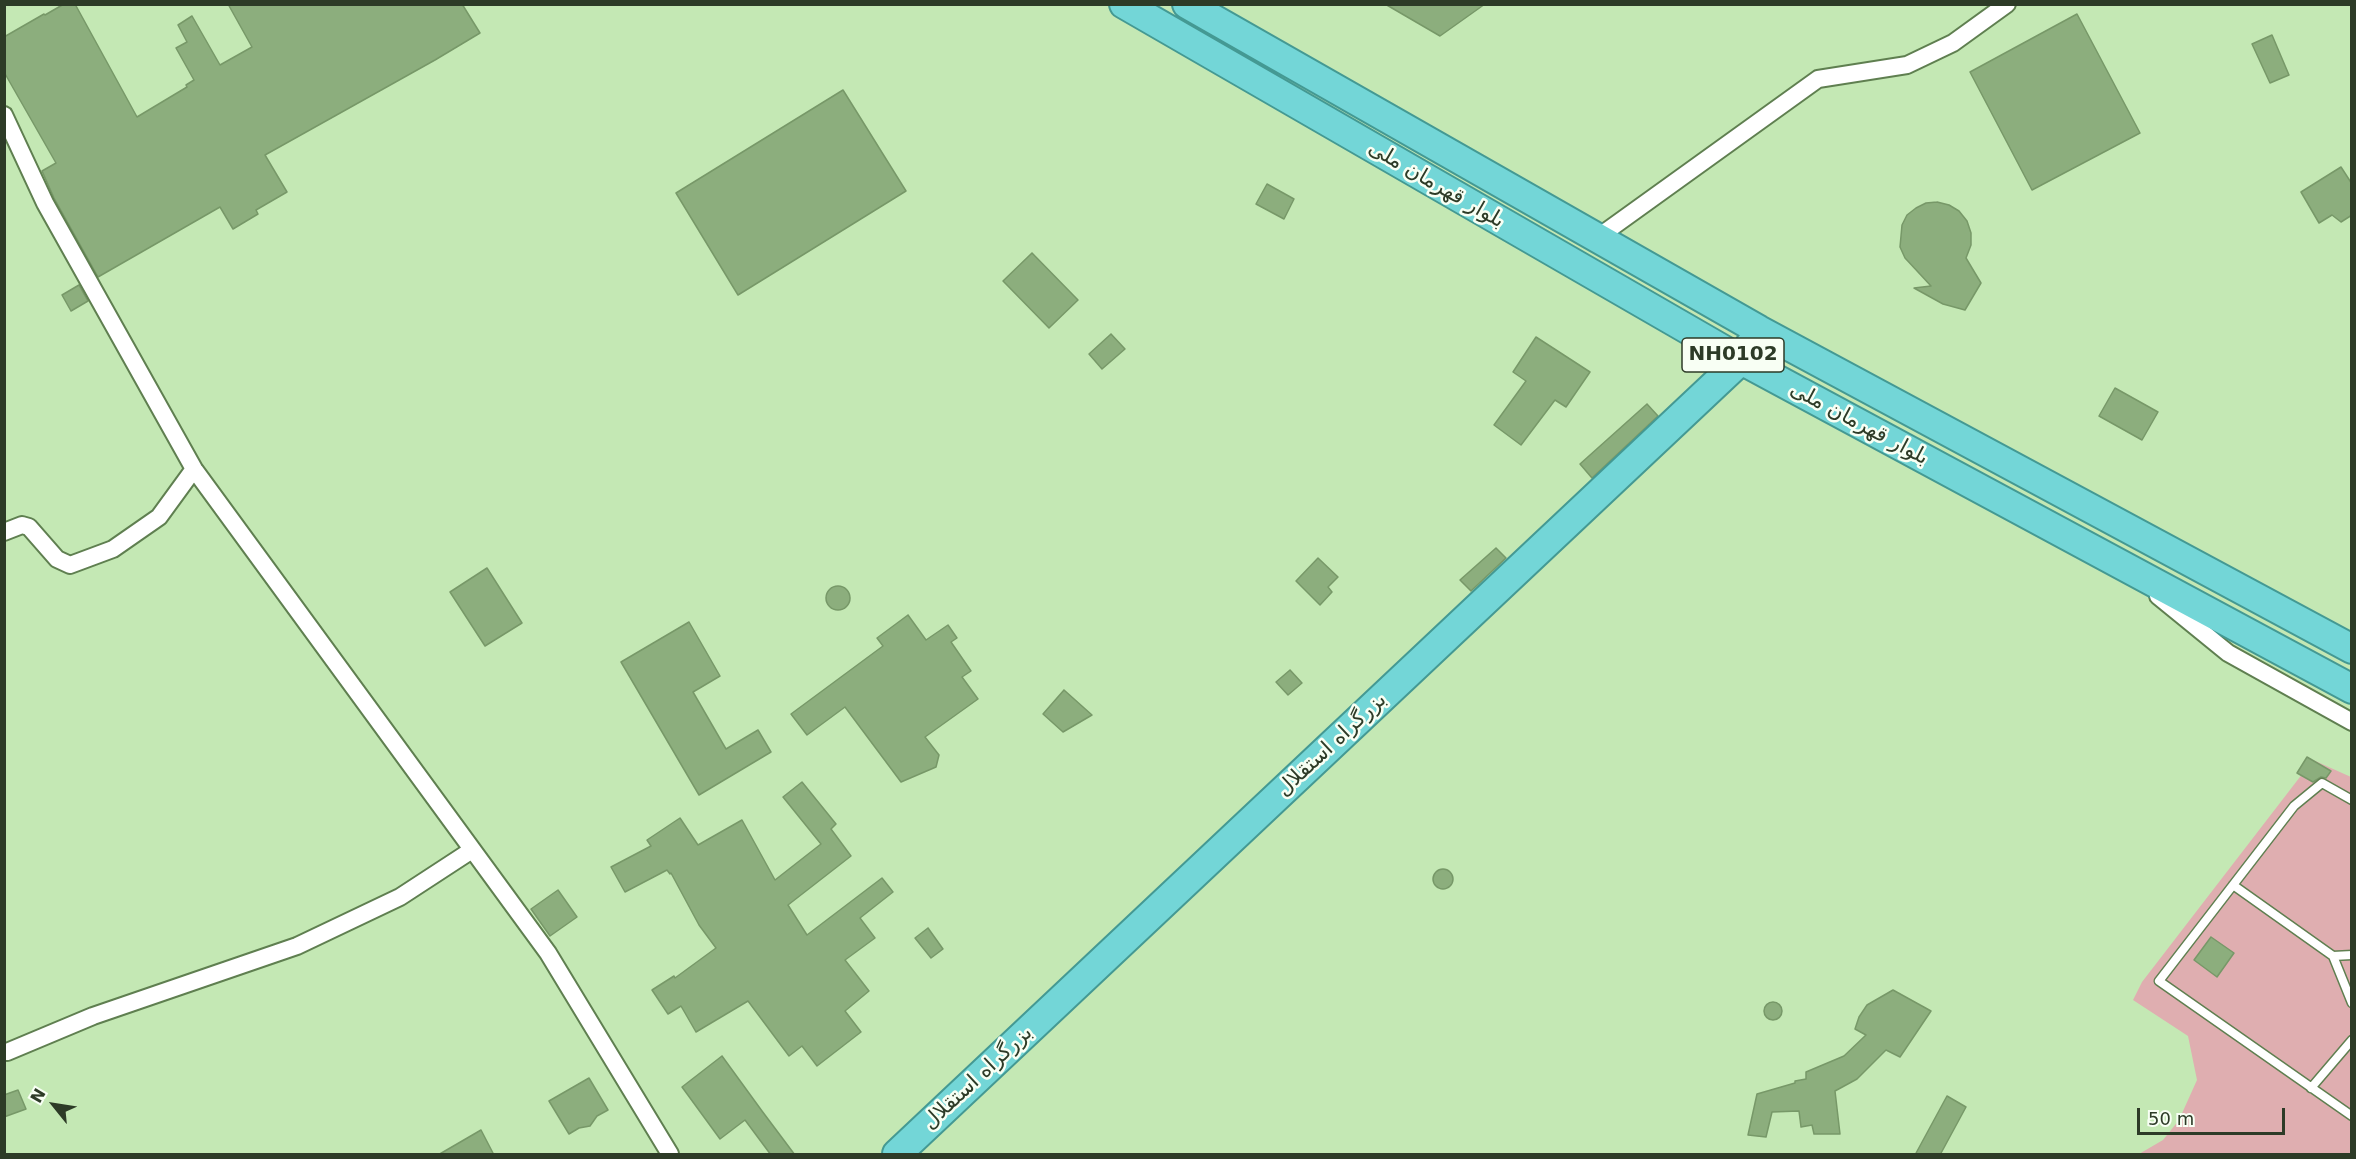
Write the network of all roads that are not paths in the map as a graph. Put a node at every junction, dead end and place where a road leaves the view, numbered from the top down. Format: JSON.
{"nodes":[{"id":1,"x":1124,"y":4,"type":"edge"},
{"id":2,"x":1187,"y":4,"type":"edge"},
{"id":3,"x":2007,"y":4,"type":"edge"},
{"id":4,"x":4,"y":115,"type":"edge"},
{"id":5,"x":1597,"y":238,"type":"junction"},
{"id":6,"x":1759,"y":330,"type":"junction"},
{"id":7,"x":1741,"y":360,"type":"junction"},
{"id":8,"x":194,"y":469,"type":"junction"},
{"id":9,"x":4,"y":532,"type":"edge"},
{"id":10,"x":2118,"y":564,"type":"junction"},
{"id":11,"x":2352,"y":649,"type":"edge"},
{"id":12,"x":2352,"y":689,"type":"edge"},
{"id":13,"x":2352,"y":722,"type":"edge"},
{"id":14,"x":2352,"y":800,"type":"edge"},
{"id":15,"x":472,"y":850,"type":"junction"},
{"id":16,"x":2233,"y":885,"type":"junction"},
{"id":17,"x":2332,"y":956,"type":"junction"},
{"id":18,"x":2352,"y":956,"type":"edge"},
{"id":19,"x":2352,"y":1003,"type":"edge"},
{"id":20,"x":2352,"y":1040,"type":"edge"},
{"id":21,"x":7,"y":1052,"type":"dead end"},
{"id":22,"x":2311,"y":1088,"type":"junction"},
{"id":23,"x":2352,"y":1116,"type":"edge"},
{"id":24,"x":670,"y":1155,"type":"edge"},
{"id":25,"x":897,"y":1155,"type":"edge"}],
"edges":[{"from":1,"to":7,"type":"highway","name":"بلوار قهرمان ملی","number":"NH0102"},
{"from":2,"to":5,"type":"highway","name":"بلوار قهرمان ملی","number":"NH0102"},
{"from":3,"to":5,"type":"street"},
{"from":4,"to":8,"type":"street"},
{"from":5,"to":6,"type":"highway","name":"بلوار قهرمان ملی","number":"NH0102"},
{"from":6,"to":7,"type":"highway","name":"بزرگراه استقلال"},
{"from":6,"to":11,"type":"highway","name":"بلوار قهرمان ملی","number":"NH0102"},
{"from":7,"to":10,"type":"highway","name":"بلوار قهرمان ملی","number":"NH0102"},
{"from":7,"to":25,"type":"highway","name":"بزرگراه استقلال"},
{"from":8,"to":9,"type":"street"},
{"from":8,"to":15,"type":"street"},
{"from":10,"to":12,"type":"highway","name":"بلوار قهرمان ملی","number":"NH0102"},
{"from":10,"to":13,"type":"street"},
{"from":14,"to":16,"type":"lane"},
{"from":15,"to":21,"type":"street"},
{"from":15,"to":24,"type":"street"},
{"from":16,"to":17,"type":"lane"},
{"from":16,"to":22,"type":"lane"},
{"from":17,"to":18,"type":"lane"},
{"from":17,"to":19,"type":"lane"},
{"from":20,"to":22,"type":"lane"},
{"from":22,"to":23,"type":"lane"}]}
